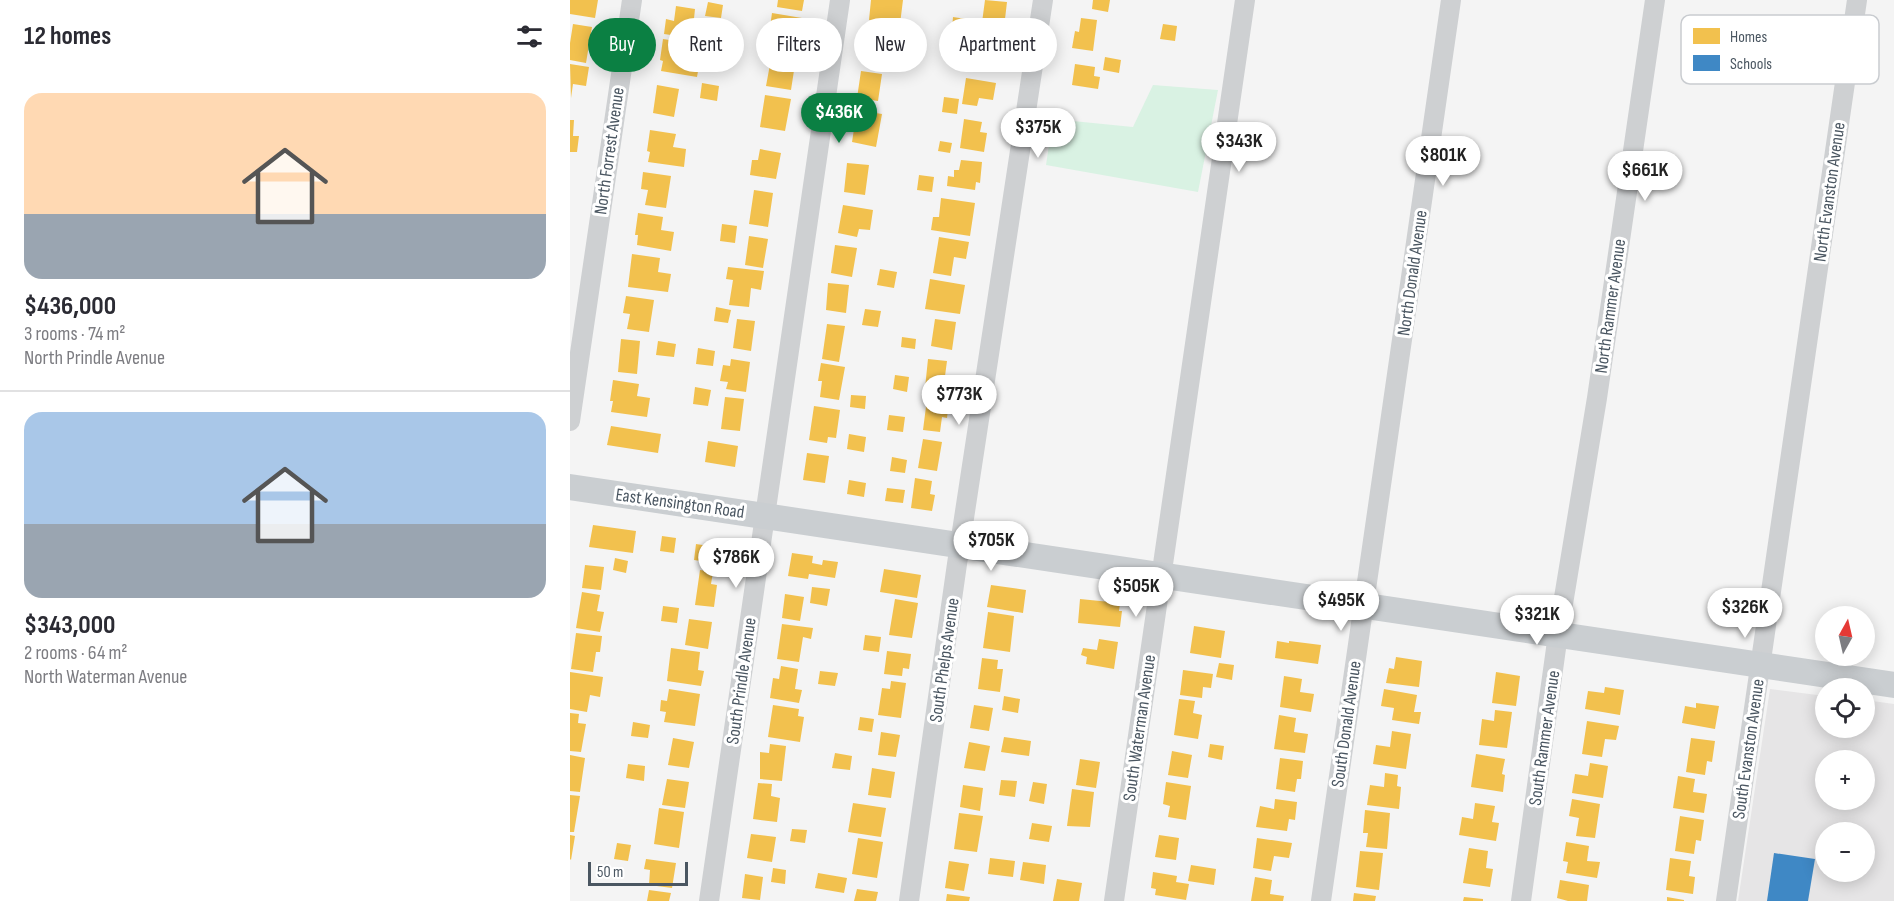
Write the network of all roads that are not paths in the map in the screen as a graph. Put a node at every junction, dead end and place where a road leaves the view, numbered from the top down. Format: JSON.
{"nodes":[{"id":1,"x":632,"y":0,"type":"edge"},
{"id":2,"x":840,"y":0,"type":"edge"},
{"id":3,"x":1043,"y":0,"type":"edge"},
{"id":4,"x":1245,"y":0,"type":"edge"},
{"id":5,"x":1450,"y":0,"type":"edge"},
{"id":6,"x":1655,"y":0,"type":"edge"},
{"id":7,"x":1857,"y":0,"type":"edge"},
{"id":8,"x":1855,"y":15,"type":"edge"},
{"id":9,"x":1845,"y":84,"type":"edge"},
{"id":10,"x":1398,"y":368,"type":"joint"},
{"id":11,"x":1801,"y":383,"type":"joint"},
{"id":12,"x":1597,"y":398,"type":"joint"},
{"id":13,"x":570,"y":421,"type":"edge"},
{"id":14,"x":570,"y":487,"type":"edge"},
{"id":15,"x":766,"y":515,"type":"junction"},
{"id":16,"x":960,"y":545,"type":"junction"},
{"id":17,"x":1162,"y":575,"type":"junction"},
{"id":18,"x":1364,"y":605,"type":"junction"},
{"id":19,"x":1558,"y":634,"type":"junction"},
{"id":20,"x":1760,"y":664,"type":"junction"},
{"id":21,"x":1894,"y":685,"type":"edge"},
{"id":22,"x":709,"y":901,"type":"edge"},
{"id":23,"x":909,"y":901,"type":"edge"},
{"id":24,"x":1114,"y":901,"type":"edge"},
{"id":25,"x":1321,"y":901,"type":"edge"},
{"id":26,"x":1521,"y":901,"type":"edge"},
{"id":27,"x":1726,"y":901,"type":"edge"}],
"edges":[{"from":1,"to":13,"type":"street","name":"North Forrest Avenue"},
{"from":2,"to":15,"type":"street","name":"South Prindle Avenue"},
{"from":3,"to":16,"type":"street","name":"South Phelps Avenue"},
{"from":4,"to":17,"type":"street","name":"South Waterman Avenue"},
{"from":5,"to":10,"type":"street","name":"North Donald Avenue"},
{"from":6,"to":12,"type":"street","name":"North Rammer Avenue"},
{"from":7,"to":8,"type":"street","name":"North Evanston Avenue"},
{"from":9,"to":11,"type":"street","name":"North Evanston Avenue"},
{"from":10,"to":18,"type":"street","name":"South Donald Avenue"},
{"from":11,"to":20,"type":"street","name":"South Evanston Avenue"},
{"from":12,"to":19,"type":"street","name":"South Rammer Avenue"},
{"from":14,"to":15,"type":"main road","name":"East Kensington Road"},
{"from":15,"to":16,"type":"main road","name":"East Kensington Road"},
{"from":15,"to":22,"type":"street","name":"South Prindle Avenue"},
{"from":16,"to":17,"type":"main road","name":"East Kensington Road"},
{"from":16,"to":23,"type":"street","name":"South Phelps Avenue"},
{"from":17,"to":18,"type":"main road","name":"East Kensington Road"},
{"from":17,"to":24,"type":"street","name":"South Waterman Avenue"},
{"from":18,"to":19,"type":"main road","name":"East Kensington Road"},
{"from":18,"to":25,"type":"street","name":"South Donald Avenue"},
{"from":19,"to":20,"type":"main road","name":"East Kensington Road"},
{"from":19,"to":26,"type":"street","name":"South Rammer Avenue"},
{"from":20,"to":21,"type":"main road","name":"East Kensington Road"},
{"from":20,"to":27,"type":"street","name":"South Evanston Avenue"}]}
